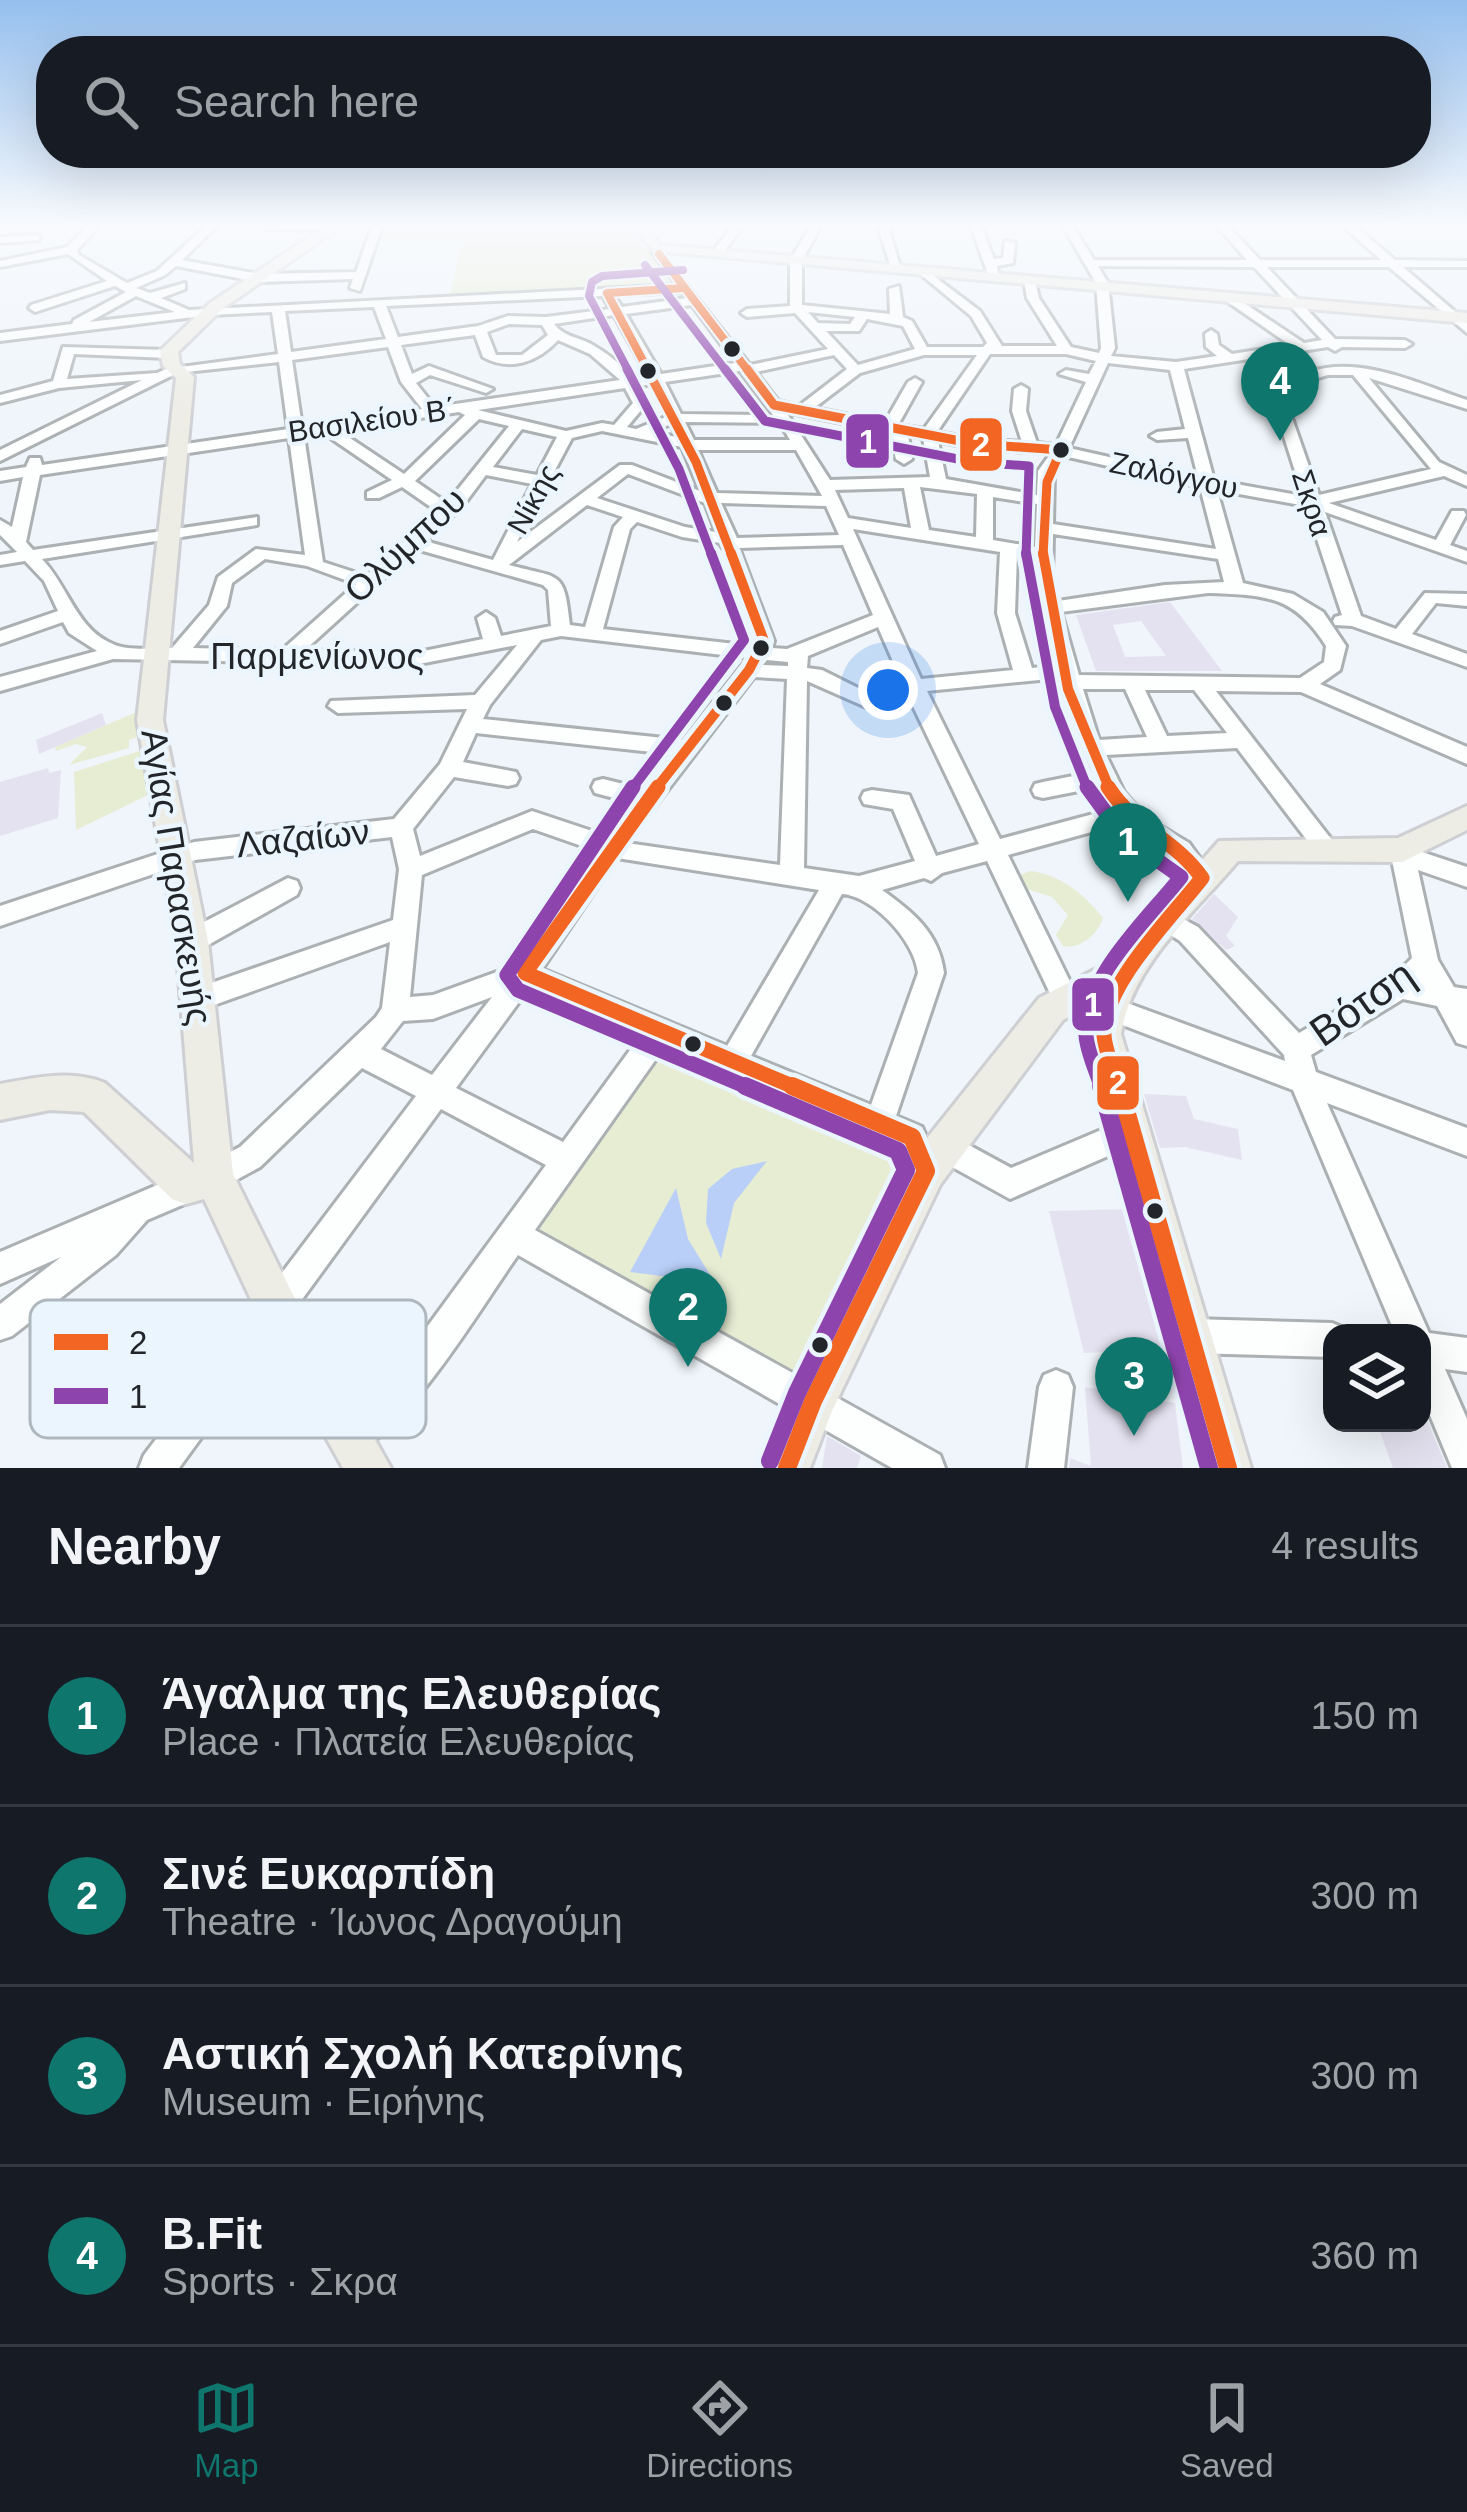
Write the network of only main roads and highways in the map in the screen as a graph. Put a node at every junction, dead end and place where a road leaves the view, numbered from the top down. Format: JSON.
{"nodes":[{"id":1,"x":234,"y":295,"type":"edge"},
{"id":2,"x":1200,"y":295,"type":"edge"},
{"id":3,"x":1460,"y":317,"type":"edge"},
{"id":4,"x":1467,"y":817,"type":"edge"},
{"id":5,"x":1126,"y":970,"type":"junction"},
{"id":6,"x":1065,"y":998,"type":"junction"},
{"id":7,"x":1106,"y":1021,"type":"junction"},
{"id":8,"x":0,"y":1102,"type":"edge"},
{"id":9,"x":202,"y":1181,"type":"junction"},
{"id":10,"x":272,"y":1300,"type":"edge"},
{"id":11,"x":787,"y":1468,"type":"edge"},
{"id":12,"x":1228,"y":1468,"type":"edge"}],
"edges":[{"from":1,"to":9,"type":"main road","name":"Αγίας Παρασκευής"},
{"from":2,"to":3,"type":"main road"},
{"from":4,"to":5,"type":"main road"},
{"from":5,"to":6,"type":"main road"},
{"from":5,"to":7,"type":"main road"},
{"from":6,"to":7,"type":"main road"},
{"from":6,"to":11,"type":"main road"},
{"from":7,"to":12,"type":"main road"},
{"from":8,"to":9,"type":"main road"},
{"from":9,"to":10,"type":"main road"}]}
